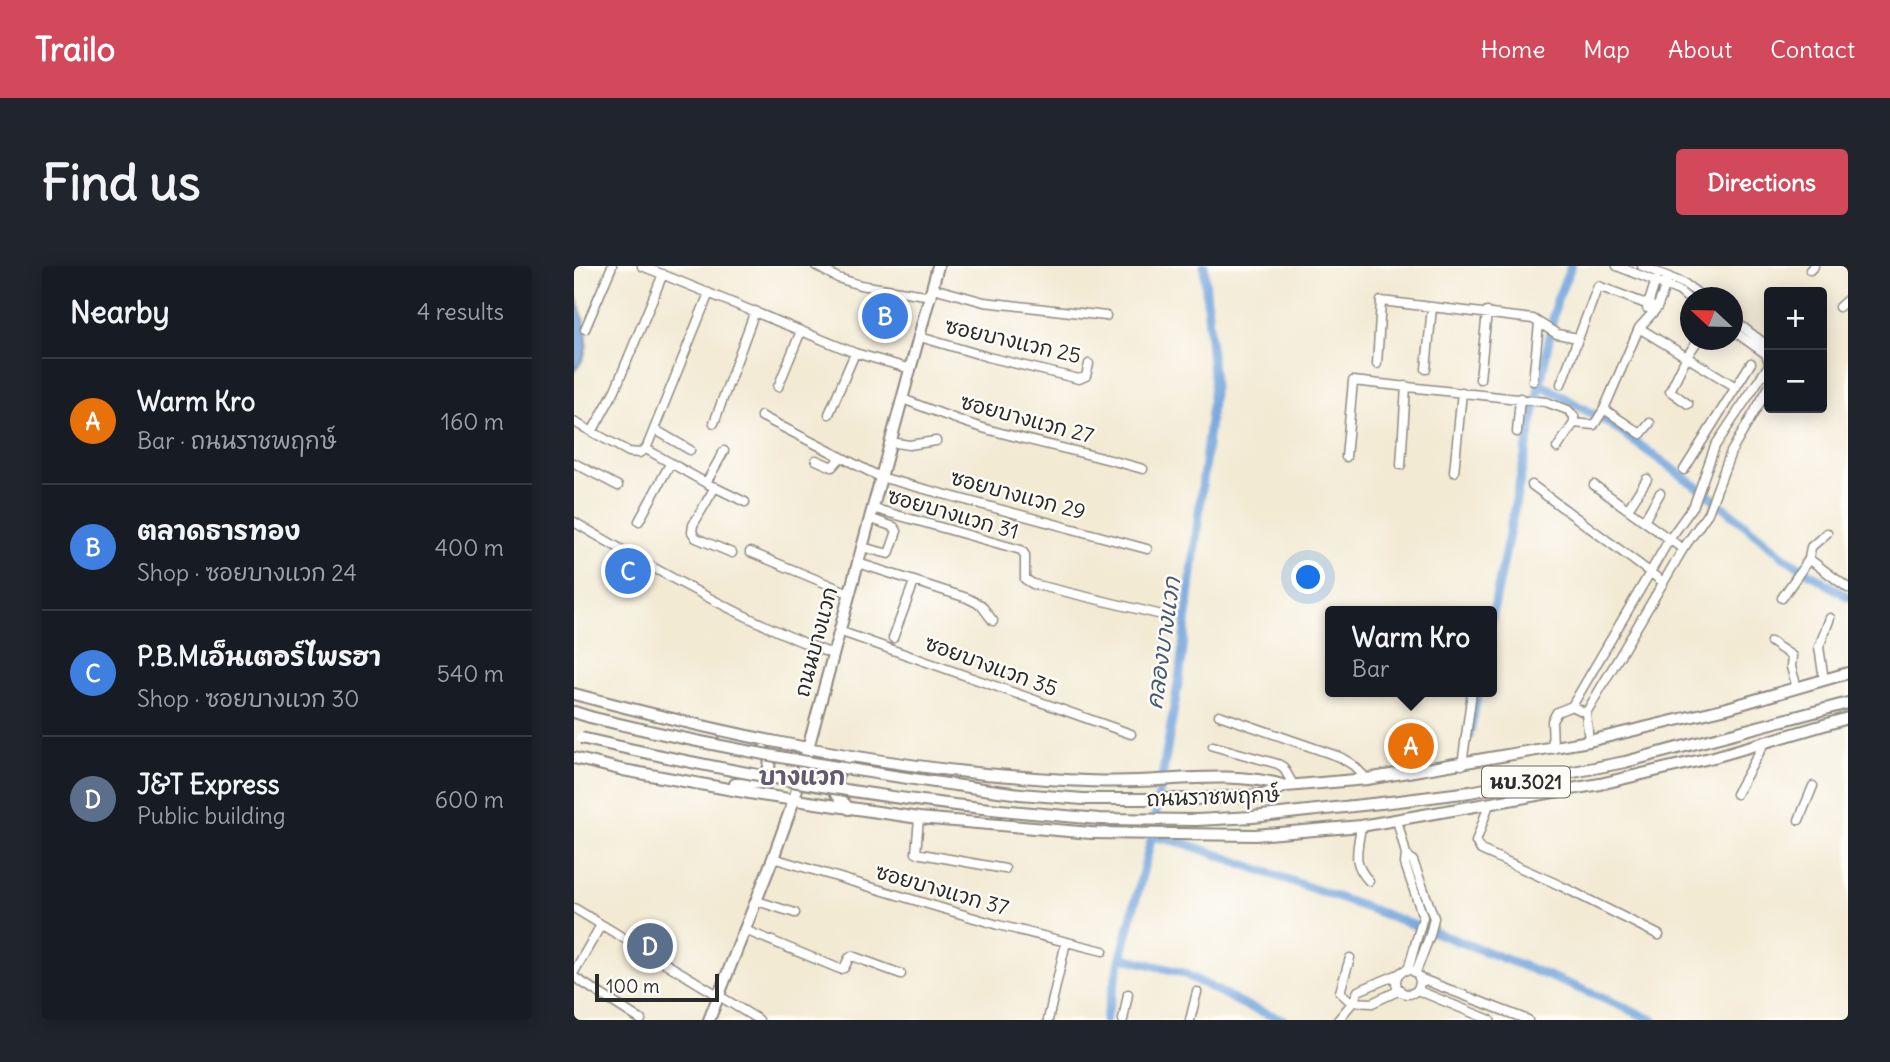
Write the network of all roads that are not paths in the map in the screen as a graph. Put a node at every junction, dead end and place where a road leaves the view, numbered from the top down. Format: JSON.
{"nodes":[{"id":1,"x":612,"y":266,"type":"edge"},
{"id":2,"x":642,"y":266,"type":"edge"},
{"id":3,"x":816,"y":266,"type":"edge"},
{"id":4,"x":938,"y":266,"type":"edge"},
{"id":5,"x":1617,"y":266,"type":"edge"},
{"id":6,"x":1642,"y":266,"type":"edge"},
{"id":7,"x":1659,"y":273,"type":"junction"},
{"id":8,"x":663,"y":274,"type":"junction"},
{"id":9,"x":1667,"y":281,"type":"junction"},
{"id":10,"x":1655,"y":282,"type":"junction"},
{"id":11,"x":1689,"y":287,"type":"edge"},
{"id":12,"x":1680,"y":291,"type":"edge"},
{"id":13,"x":932,"y":292,"type":"junction"},
{"id":14,"x":709,"y":293,"type":"junction"},
{"id":15,"x":1848,"y":299,"type":"edge"},
{"id":16,"x":1647,"y":304,"type":"junction"},
{"id":17,"x":1432,"y":307,"type":"junction"},
{"id":18,"x":1839,"y":307,"type":"dead end"},
{"id":19,"x":1657,"y":308,"type":"junction"},
{"id":20,"x":755,"y":311,"type":"junction"},
{"id":21,"x":1487,"y":312,"type":"junction"},
{"id":22,"x":1106,"y":316,"type":"dead end"},
{"id":23,"x":1647,"y":317,"type":"junction"},
{"id":24,"x":1543,"y":326,"type":"junction"},
{"id":25,"x":1743,"y":327,"type":"edge"},
{"id":26,"x":1639,"y":328,"type":"junction"},
{"id":27,"x":585,"y":330,"type":"dead end"},
{"id":28,"x":801,"y":331,"type":"junction"},
{"id":29,"x":920,"y":337,"type":"junction"},
{"id":30,"x":1578,"y":338,"type":"junction"},
{"id":31,"x":1743,"y":338,"type":"edge"},
{"id":32,"x":1764,"y":343,"type":"edge"},
{"id":33,"x":1691,"y":350,"type":"edge"},
{"id":34,"x":855,"y":353,"type":"junction"},
{"id":35,"x":1764,"y":353,"type":"edge"},
{"id":36,"x":1686,"y":358,"type":"junction"},
{"id":37,"x":1377,"y":363,"type":"dead end"},
{"id":38,"x":1751,"y":363,"type":"dead end"},
{"id":39,"x":1089,"y":364,"type":"dead end"},
{"id":40,"x":911,"y":369,"type":"junction"},
{"id":41,"x":1426,"y":369,"type":"dead end"},
{"id":42,"x":1764,"y":372,"type":"edge"},
{"id":43,"x":1480,"y":379,"type":"dead end"},
{"id":44,"x":1533,"y":381,"type":"dead end"},
{"id":45,"x":1560,"y":384,"type":"dead end"},
{"id":46,"x":1406,"y":386,"type":"junction"},
{"id":47,"x":778,"y":387,"type":"dead end"},
{"id":48,"x":1736,"y":387,"type":"junction"},
{"id":49,"x":1462,"y":392,"type":"junction"},
{"id":50,"x":1764,"y":396,"type":"edge"},
{"id":51,"x":903,"y":399,"type":"junction"},
{"id":52,"x":1524,"y":399,"type":"junction"},
{"id":53,"x":1688,"y":404,"type":"dead end"},
{"id":54,"x":1604,"y":410,"type":"junction"},
{"id":55,"x":830,"y":414,"type":"dead end"},
{"id":56,"x":761,"y":416,"type":"dead end"},
{"id":57,"x":574,"y":422,"type":"edge"},
{"id":58,"x":714,"y":423,"type":"dead end"},
{"id":59,"x":1574,"y":423,"type":"junction"},
{"id":60,"x":1650,"y":423,"type":"dead end"},
{"id":61,"x":654,"y":429,"type":"junction"},
{"id":62,"x":592,"y":432,"type":"junction"},
{"id":63,"x":1517,"y":432,"type":"dead end"},
{"id":64,"x":936,"y":441,"type":"dead end"},
{"id":65,"x":890,"y":442,"type":"junction"},
{"id":66,"x":646,"y":449,"type":"junction"},
{"id":67,"x":1557,"y":449,"type":"dead end"},
{"id":68,"x":690,"y":450,"type":"dead end"},
{"id":69,"x":723,"y":451,"type":"dead end"},
{"id":70,"x":841,"y":457,"type":"junction"},
{"id":71,"x":1346,"y":457,"type":"dead end"},
{"id":72,"x":816,"y":460,"type":"dead end"},
{"id":73,"x":574,"y":463,"type":"edge"},
{"id":74,"x":670,"y":464,"type":"junction"},
{"id":75,"x":1401,"y":465,"type":"dead end"},
{"id":76,"x":1143,"y":470,"type":"dead end"},
{"id":77,"x":1684,"y":470,"type":"dead end"},
{"id":78,"x":1454,"y":472,"type":"dead end"},
{"id":79,"x":880,"y":477,"type":"junction"},
{"id":80,"x":1647,"y":480,"type":"dead end"},
{"id":81,"x":706,"y":483,"type":"junction"},
{"id":82,"x":1532,"y":485,"type":"dead end"},
{"id":83,"x":1594,"y":485,"type":"dead end"},
{"id":84,"x":618,"y":486,"type":"dead end"},
{"id":85,"x":715,"y":487,"type":"junction"},
{"id":86,"x":1660,"y":493,"type":"dead end"},
{"id":87,"x":746,"y":502,"type":"dead end"},
{"id":88,"x":1628,"y":509,"type":"junction"},
{"id":89,"x":870,"y":513,"type":"junction"},
{"id":90,"x":639,"y":521,"type":"dead end"},
{"id":91,"x":1644,"y":521,"type":"junction"},
{"id":92,"x":574,"y":522,"type":"edge"},
{"id":93,"x":1826,"y":533,"type":"dead end"},
{"id":94,"x":1669,"y":540,"type":"junction"},
{"id":95,"x":862,"y":547,"type":"junction"},
{"id":96,"x":1147,"y":549,"type":"dead end"},
{"id":97,"x":1683,"y":549,"type":"junction"},
{"id":98,"x":732,"y":552,"type":"dead end"},
{"id":99,"x":750,"y":552,"type":"dead end"},
{"id":100,"x":1810,"y":559,"type":"junction"},
{"id":101,"x":858,"y":563,"type":"junction"},
{"id":102,"x":1650,"y":573,"type":"junction"},
{"id":103,"x":914,"y":582,"type":"junction"},
{"id":104,"x":1663,"y":582,"type":"junction"},
{"id":105,"x":1848,"y":588,"type":"edge"},
{"id":106,"x":849,"y":593,"type":"junction"},
{"id":107,"x":1782,"y":598,"type":"dead end"},
{"id":108,"x":1162,"y":615,"type":"dead end"},
{"id":109,"x":1830,"y":618,"type":"dead end"},
{"id":110,"x":993,"y":621,"type":"dead end"},
{"id":111,"x":839,"y":631,"type":"junction"},
{"id":112,"x":893,"y":638,"type":"dead end"},
{"id":113,"x":1771,"y":642,"type":"dead end"},
{"id":114,"x":832,"y":654,"type":"junction"},
{"id":115,"x":1847,"y":673,"type":"edge"},
{"id":116,"x":1824,"y":680,"type":"junction"},
{"id":117,"x":1797,"y":688,"type":"junction"},
{"id":118,"x":574,"y":694,"type":"edge"},
{"id":119,"x":1471,"y":697,"type":"edge"},
{"id":120,"x":1848,"y":703,"type":"edge"},
{"id":121,"x":1572,"y":706,"type":"junction"},
{"id":122,"x":574,"y":712,"type":"edge"},
{"id":123,"x":1586,"y":713,"type":"junction"},
{"id":124,"x":1219,"y":715,"type":"dead end"},
{"id":125,"x":1848,"y":718,"type":"edge"},
{"id":126,"x":719,"y":730,"type":"junction"},
{"id":127,"x":1748,"y":731,"type":"junction"},
{"id":128,"x":1131,"y":734,"type":"dead end"},
{"id":129,"x":577,"y":737,"type":"edge"},
{"id":130,"x":1590,"y":741,"type":"junction"},
{"id":131,"x":1764,"y":744,"type":"junction"},
{"id":132,"x":1213,"y":746,"type":"dead end"},
{"id":133,"x":1553,"y":749,"type":"junction"},
{"id":134,"x":809,"y":750,"type":"junction"},
{"id":135,"x":574,"y":758,"type":"edge"},
{"id":136,"x":856,"y":758,"type":"junction"},
{"id":137,"x":1462,"y":765,"type":"junction"},
{"id":138,"x":1367,"y":779,"type":"junction"},
{"id":139,"x":706,"y":784,"type":"junction"},
{"id":140,"x":1290,"y":786,"type":"junction"},
{"id":141,"x":1814,"y":786,"type":"dead end"},
{"id":142,"x":1736,"y":794,"type":"dead end"},
{"id":143,"x":794,"y":800,"type":"junction"},
{"id":144,"x":1489,"y":804,"type":"junction"},
{"id":145,"x":849,"y":809,"type":"junction"},
{"id":146,"x":919,"y":818,"type":"junction"},
{"id":147,"x":1397,"y":820,"type":"junction"},
{"id":148,"x":1798,"y":820,"type":"dead end"},
{"id":149,"x":1361,"y":826,"type":"junction"},
{"id":150,"x":1406,"y":854,"type":"junction"},
{"id":151,"x":774,"y":858,"type":"junction"},
{"id":152,"x":1005,"y":869,"type":"dead end"},
{"id":153,"x":1370,"y":881,"type":"dead end"},
{"id":154,"x":757,"y":901,"type":"junction"},
{"id":155,"x":574,"y":908,"type":"edge"},
{"id":156,"x":795,"y":913,"type":"dead end"},
{"id":157,"x":601,"y":925,"type":"junction"},
{"id":158,"x":745,"y":930,"type":"junction"},
{"id":159,"x":1659,"y":935,"type":"dead end"},
{"id":160,"x":1066,"y":942,"type":"junction"},
{"id":161,"x":1103,"y":951,"type":"dead end"},
{"id":162,"x":1350,"y":958,"type":"dead end"},
{"id":163,"x":1411,"y":973,"type":"junction"},
{"id":164,"x":901,"y":974,"type":"dead end"},
{"id":165,"x":574,"y":975,"type":"edge"},
{"id":166,"x":1400,"y":990,"type":"junction"},
{"id":167,"x":1417,"y":990,"type":"junction"},
{"id":168,"x":1197,"y":992,"type":"dead end"},
{"id":169,"x":1128,"y":994,"type":"dead end"},
{"id":170,"x":719,"y":996,"type":"junction"},
{"id":171,"x":1352,"y":1003,"type":"junction"},
{"id":172,"x":641,"y":1020,"type":"edge"},
{"id":173,"x":709,"y":1020,"type":"edge"},
{"id":174,"x":759,"y":1020,"type":"edge"},
{"id":175,"x":1048,"y":1020,"type":"edge"},
{"id":176,"x":1123,"y":1020,"type":"edge"},
{"id":177,"x":1190,"y":1020,"type":"edge"},
{"id":178,"x":1338,"y":1020,"type":"edge"},
{"id":179,"x":1490,"y":1020,"type":"edge"},
{"id":180,"x":1528,"y":1020,"type":"edge"}],
"edges":[{"from":1,"to":27,"type":"street"},
{"from":2,"to":8,"type":"street"},
{"from":3,"to":13,"type":"street"},
{"from":4,"to":13,"type":"main road","name":"ถนนบางแวก"},
{"from":5,"to":10,"type":"street"},
{"from":6,"to":7,"type":"street"},
{"from":7,"to":9,"type":"street"},
{"from":7,"to":10,"type":"street"},
{"from":8,"to":14,"type":"street"},
{"from":8,"to":62,"type":"street"},
{"from":9,"to":10,"type":"street"},
{"from":9,"to":11,"type":"street"},
{"from":9,"to":12,"type":"street"},
{"from":9,"to":19,"type":"street"},
{"from":10,"to":16,"type":"street"},
{"from":13,"to":22,"type":"street"},
{"from":13,"to":29,"type":"main road","name":"ถนนบางแวก"},
{"from":14,"to":20,"type":"street"},
{"from":14,"to":61,"type":"street"},
{"from":15,"to":18,"type":"street"},
{"from":16,"to":19,"type":"street"},
{"from":16,"to":23,"type":"street"},
{"from":16,"to":30,"type":"street"},
{"from":17,"to":21,"type":"street"},
{"from":17,"to":37,"type":"street"},
{"from":17,"to":41,"type":"street"},
{"from":19,"to":23,"type":"street"},
{"from":20,"to":28,"type":"street"},
{"from":20,"to":58,"type":"street"},
{"from":21,"to":24,"type":"street"},
{"from":21,"to":43,"type":"street"},
{"from":23,"to":26,"type":"street"},
{"from":24,"to":30,"type":"street"},
{"from":24,"to":44,"type":"street"},
{"from":25,"to":32,"type":"street"},
{"from":26,"to":36,"type":"street"},
{"from":26,"to":54,"type":"street"},
{"from":28,"to":34,"type":"street"},
{"from":28,"to":47,"type":"street"},
{"from":29,"to":39,"type":"street","name":"ซอยบางแวก 25"},
{"from":29,"to":40,"type":"main road","name":"ถนนบางแวก"},
{"from":30,"to":45,"type":"street"},
{"from":31,"to":35,"type":"street"},
{"from":33,"to":36,"type":"street"},
{"from":34,"to":40,"type":"street"},
{"from":34,"to":55,"type":"street"},
{"from":36,"to":48,"type":"street"},
{"from":36,"to":53,"type":"street"},
{"from":38,"to":48,"type":"street"},
{"from":40,"to":51,"type":"main road","name":"ถนนบางแวก"},
{"from":42,"to":94,"type":"street"},
{"from":46,"to":49,"type":"street"},
{"from":46,"to":71,"type":"street"},
{"from":46,"to":75,"type":"street"},
{"from":48,"to":77,"type":"street"},
{"from":49,"to":52,"type":"street"},
{"from":49,"to":78,"type":"street"},
{"from":50,"to":97,"type":"street"},
{"from":51,"to":65,"type":"main road","name":"ถนนบางแวก"},
{"from":51,"to":76,"type":"street","name":"ซอยบางแวก 27"},
{"from":52,"to":59,"type":"street"},
{"from":52,"to":63,"type":"street"},
{"from":54,"to":59,"type":"street"},
{"from":54,"to":60,"type":"street"},
{"from":56,"to":70,"type":"street","name":"ซอยบางแวก 29"},
{"from":57,"to":62,"type":"street"},
{"from":59,"to":67,"type":"street"},
{"from":61,"to":66,"type":"street"},
{"from":61,"to":68,"type":"street"},
{"from":62,"to":66,"type":"street"},
{"from":64,"to":65,"type":"street"},
{"from":65,"to":79,"type":"main road","name":"ถนนบางแวก"},
{"from":66,"to":74,"type":"street"},
{"from":69,"to":81,"type":"street"},
{"from":70,"to":72,"type":"street"},
{"from":70,"to":79,"type":"street","name":"ซอยบางแวก 29"},
{"from":73,"to":84,"type":"street"},
{"from":74,"to":81,"type":"street"},
{"from":74,"to":90,"type":"street"},
{"from":79,"to":89,"type":"main road","name":"ถนนบางแวก"},
{"from":79,"to":96,"type":"street","name":"ซอยบางแวก 29"},
{"from":80,"to":88,"type":"street"},
{"from":81,"to":85,"type":"street"},
{"from":82,"to":102,"type":"street"},
{"from":83,"to":88,"type":"street"},
{"from":85,"to":87,"type":"street"},
{"from":85,"to":98,"type":"street"},
{"from":86,"to":91,"type":"street"},
{"from":88,"to":91,"type":"street"},
{"from":89,"to":95,"type":"main road","name":"ถนนบางแวก"},
{"from":89,"to":95,"type":"street"},
{"from":89,"to":108,"type":"street","name":"ซอยบางแวก 31"},
{"from":91,"to":94,"type":"street"},
{"from":92,"to":114,"type":"street"},
{"from":93,"to":100,"type":"street"},
{"from":94,"to":97,"type":"street"},
{"from":94,"to":102,"type":"street"},
{"from":95,"to":101,"type":"main road","name":"ถนนบางแวก"},
{"from":97,"to":104,"type":"street"},
{"from":99,"to":106,"type":"street"},
{"from":100,"to":105,"type":"street"},
{"from":100,"to":107,"type":"street"},
{"from":101,"to":103,"type":"street"},
{"from":101,"to":106,"type":"main road","name":"ถนนบางแวก"},
{"from":102,"to":104,"type":"street"},
{"from":102,"to":121,"type":"street"},
{"from":103,"to":110,"type":"street"},
{"from":103,"to":112,"type":"street"},
{"from":104,"to":123,"type":"street"},
{"from":106,"to":111,"type":"main road","name":"ถนนบางแวก"},
{"from":109,"to":116,"type":"street"},
{"from":111,"to":114,"type":"main road","name":"ถนนบางแวก"},
{"from":111,"to":128,"type":"street","name":"ซอยบางแวก 35"},
{"from":113,"to":117,"type":"street"},
{"from":114,"to":134,"type":"main road","name":"ถนนบางแวก"},
{"from":115,"to":116,"type":"main road","name":"ถนนราชพฤกษ์","number":"นบ.3021"},
{"from":116,"to":117,"type":"main road","name":"ถนนราชพฤกษ์","number":"นบ.3021"},
{"from":117,"to":130,"type":"main road","name":"ถนนราชพฤกษ์","number":"นบ.3021"},
{"from":118,"to":126,"type":"main road","name":"ถนนราชพฤกษ์","number":"นบ.3021"},
{"from":119,"to":137,"type":"street"},
{"from":120,"to":127,"type":"main road","name":"ถนนราชพฤกษ์","number":"นบ.3021"},
{"from":121,"to":123,"type":"street"},
{"from":121,"to":133,"type":"street"},
{"from":122,"to":140,"type":"main road","name":"ถนนราชพฤกษ์","number":"นบ.3021","bridge":true},
{"from":123,"to":130,"type":"street"},
{"from":124,"to":138,"type":"street"},
{"from":125,"to":127,"type":"main road"},
{"from":125,"to":131,"type":"main road","name":"ถนนราชพฤกษ์","number":"นบ.3021"},
{"from":126,"to":134,"type":"main road","name":"ถนนราชพฤกษ์","number":"นบ.3021"},
{"from":126,"to":139,"type":"main road"},
{"from":127,"to":129,"type":"main road","name":"ถนนราชพฤกษ์","number":"นบ.3021","bridge":true},
{"from":130,"to":133,"type":"main road","name":"ถนนราชพฤกษ์","number":"นบ.3021"},
{"from":131,"to":142,"type":"street"},
{"from":131,"to":144,"type":"main road","name":"ถนนราชพฤกษ์","number":"นบ.3021"},
{"from":132,"to":140,"type":"street"},
{"from":133,"to":137,"type":"main road","name":"ถนนราชพฤกษ์","number":"นบ.3021"},
{"from":134,"to":136,"type":"main road","name":"ถนนราชพฤกษ์","number":"นบ.3021"},
{"from":134,"to":143,"type":"main road","name":"ถนนบางแวก"},
{"from":135,"to":139,"type":"main road","name":"ถนนราชพฤกษ์","number":"นบ.3021"},
{"from":136,"to":140,"type":"main road","name":"ถนนราชพฤกษ์","number":"นบ.3021"},
{"from":136,"to":145,"type":"main road"},
{"from":137,"to":138,"type":"main road","name":"ถนนราชพฤกษ์","number":"นบ.3021"},
{"from":138,"to":140,"type":"main road","name":"ถนนราชพฤกษ์","number":"นบ.3021"},
{"from":139,"to":143,"type":"main road","name":"ถนนราชพฤกษ์","number":"นบ.3021"},
{"from":141,"to":148,"type":"street"},
{"from":143,"to":145,"type":"main road","name":"ถนนราชพฤกษ์","number":"นบ.3021"},
{"from":143,"to":151,"type":"main road","name":"ถนนบางแวก"},
{"from":144,"to":147,"type":"main road","name":"ถนนราชพฤกษ์","number":"นบ.3021"},
{"from":144,"to":159,"type":"street"},
{"from":145,"to":146,"type":"main road","name":"ถนนราชพฤกษ์","number":"นบ.3021"},
{"from":146,"to":149,"type":"main road","name":"ถนนราชพฤกษ์","number":"นบ.3021"},
{"from":146,"to":152,"type":"street"},
{"from":147,"to":149,"type":"main road","name":"ถนนราชพฤกษ์","number":"นบ.3021"},
{"from":147,"to":150,"type":"street"},
{"from":149,"to":153,"type":"street"},
{"from":150,"to":163,"type":"street"},
{"from":150,"to":163,"type":"street"},
{"from":151,"to":154,"type":"main road","name":"ถนนบางแวก"},
{"from":151,"to":160,"type":"street","name":"ซอยบางแวก 37"},
{"from":154,"to":156,"type":"street"},
{"from":154,"to":158,"type":"main road","name":"ถนนบางแวก"},
{"from":155,"to":157,"type":"street"},
{"from":157,"to":165,"type":"street"},
{"from":157,"to":170,"type":"street"},
{"from":158,"to":164,"type":"street"},
{"from":158,"to":170,"type":"main road","name":"ถนนบางแวก"},
{"from":160,"to":161,"type":"street","name":"ซอยบางแวก 37"},
{"from":160,"to":175,"type":"street"},
{"from":162,"to":171,"type":"street"},
{"from":163,"to":166,"type":"street"},
{"from":163,"to":167,"type":"street"},
{"from":163,"to":171,"type":"street"},
{"from":163,"to":180,"type":"street"},
{"from":165,"to":172,"type":"street"},
{"from":166,"to":167,"type":"street"},
{"from":166,"to":171,"type":"street"},
{"from":167,"to":179,"type":"street"},
{"from":168,"to":177,"type":"street"},
{"from":169,"to":176,"type":"street"},
{"from":170,"to":173,"type":"main road","name":"ถนนบางแวก"},
{"from":170,"to":174,"type":"street"},
{"from":171,"to":178,"type":"street"}]}
